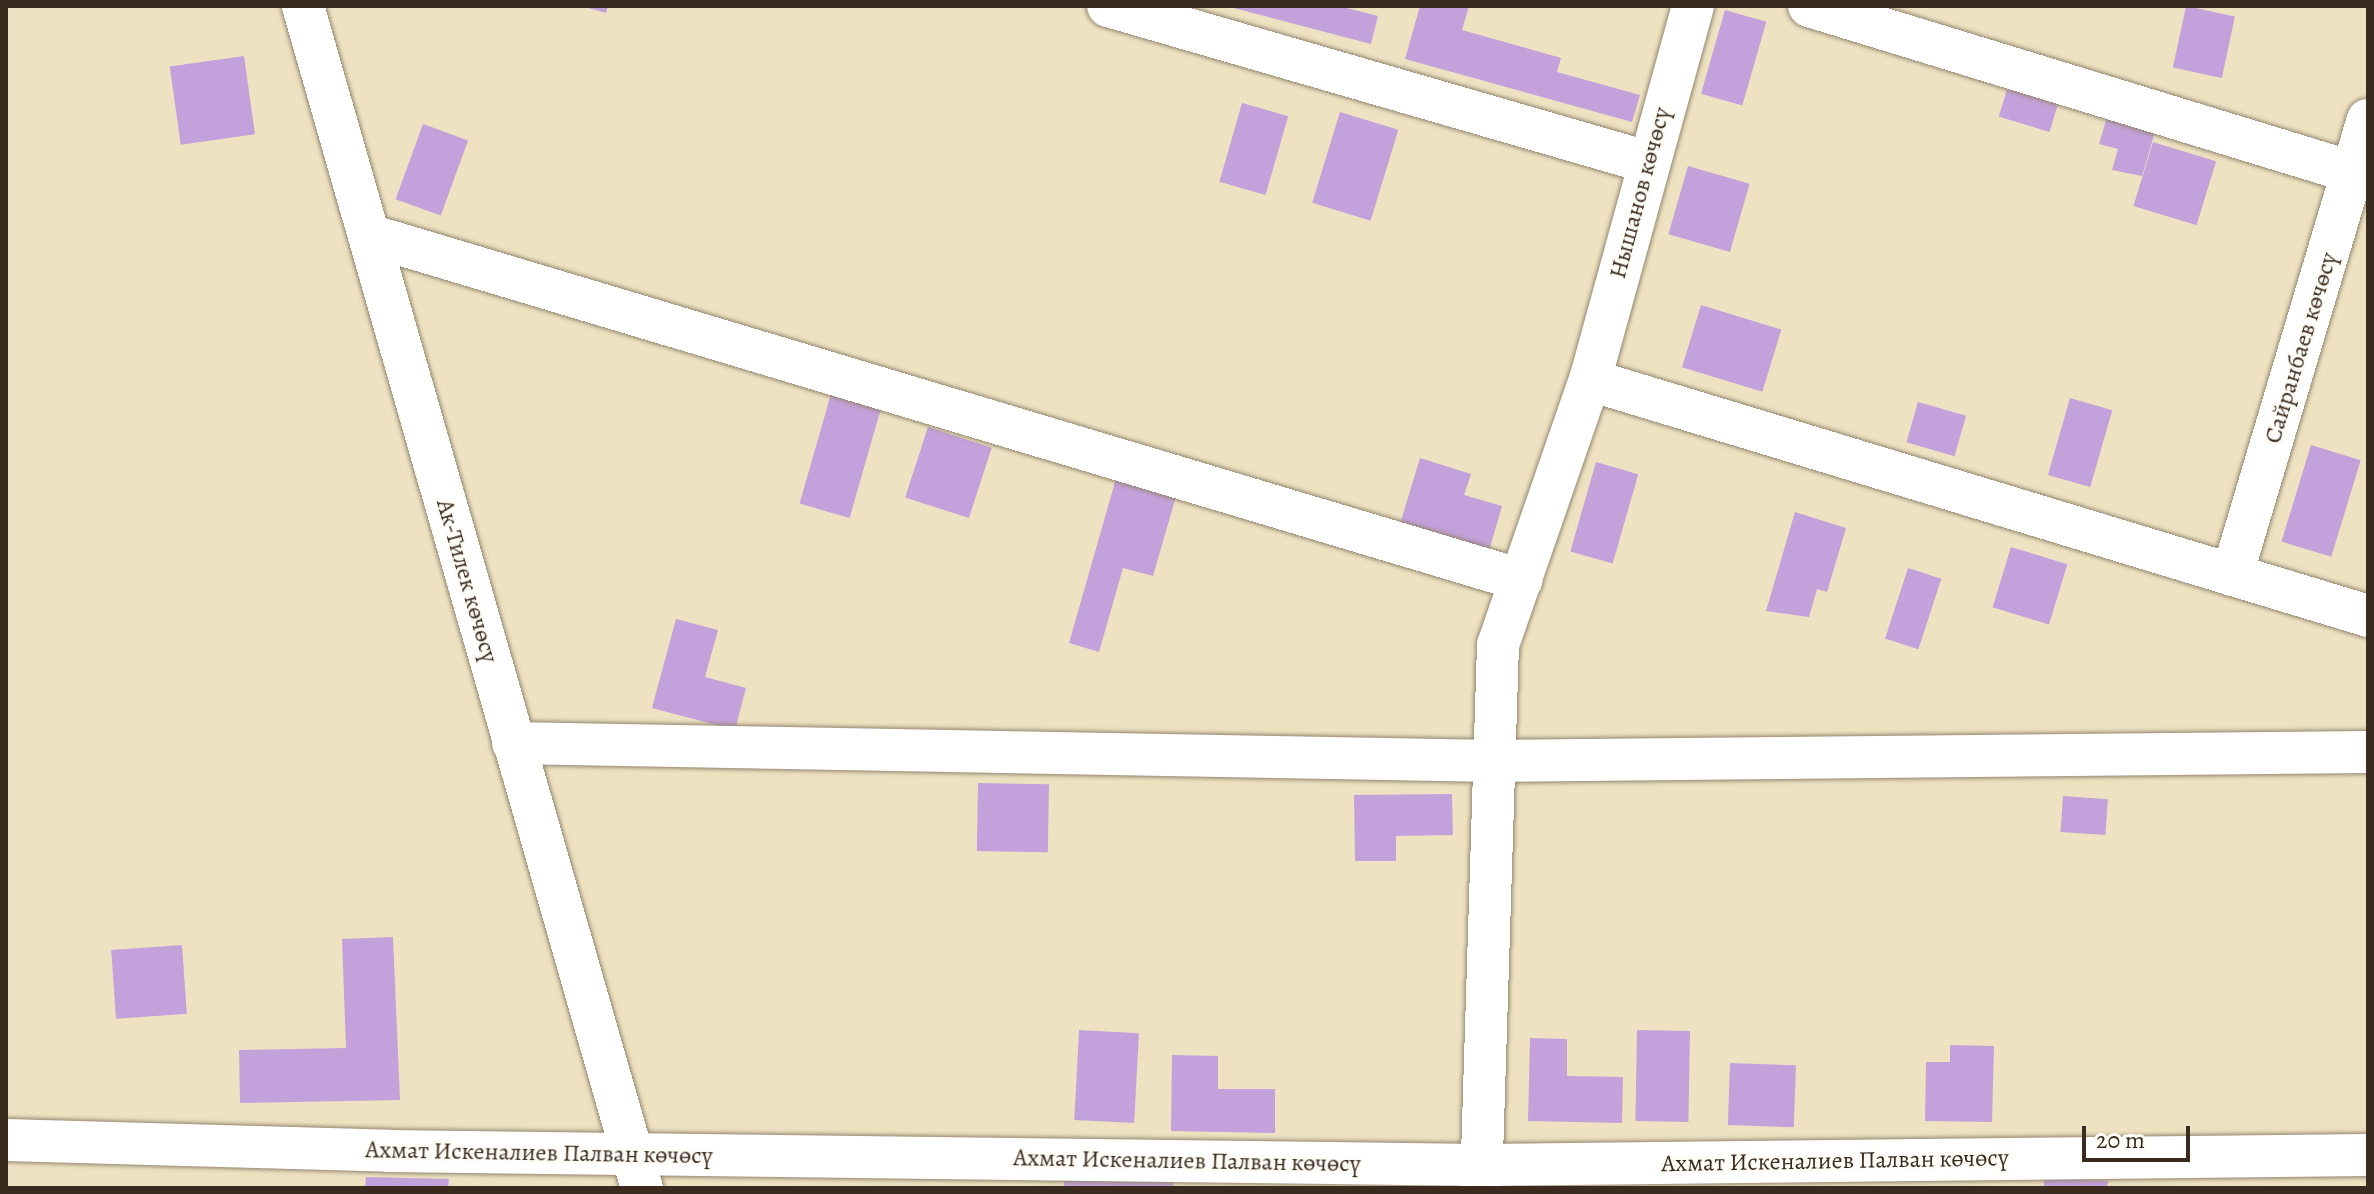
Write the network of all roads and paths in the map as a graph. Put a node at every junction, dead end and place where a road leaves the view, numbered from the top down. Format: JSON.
{"nodes":[{"id":1,"x":303,"y":6,"type":"edge"},
{"id":2,"x":1693,"y":6,"type":"edge"},
{"id":3,"x":1809,"y":6,"type":"edge"},
{"id":4,"x":1128,"y":9,"type":"edge"},
{"id":5,"x":2368,"y":120,"type":"edge"},
{"id":6,"x":1647,"y":162,"type":"junction"},
{"id":7,"x":2361,"y":175,"type":"edge"},
{"id":8,"x":369,"y":235,"type":"junction"},
{"id":9,"x":1590,"y":380,"type":"junction"},
{"id":10,"x":2232,"y":575,"type":"junction"},
{"id":11,"x":1521,"y":580,"type":"junction"},
{"id":12,"x":2368,"y":616,"type":"edge"},
{"id":13,"x":513,"y":743,"type":"junction"},
{"id":14,"x":2368,"y":752,"type":"edge"},
{"id":15,"x":1495,"y":761,"type":"junction"},
{"id":16,"x":6,"y":1140,"type":"edge"},
{"id":17,"x":2368,"y":1155,"type":"edge"},
{"id":18,"x":636,"y":1172,"type":"edge"},
{"id":19,"x":1481,"y":1176,"type":"edge"}],
"edges":[{"from":1,"to":8,"type":"street","name":"Ак-Тилек көчөсү"},
{"from":2,"to":6,"type":"street","name":"Нышанов көчөсү"},
{"from":3,"to":7,"type":"street"},
{"from":4,"to":6,"type":"street"},
{"from":5,"to":7,"type":"street","name":"Сайранбаев көчөсү"},
{"from":6,"to":9,"type":"street","name":"Нышанов көчөсү"},
{"from":7,"to":10,"type":"street","name":"Сайранбаев көчөсү"},
{"from":8,"to":11,"type":"street"},
{"from":8,"to":13,"type":"street","name":"Ак-Тилек көчөсү"},
{"from":9,"to":10,"type":"street"},
{"from":9,"to":11,"type":"street","name":"Нышанов көчөсү"},
{"from":10,"to":12,"type":"street"},
{"from":11,"to":15,"type":"street","name":"Нышанов көчөсү"},
{"from":13,"to":15,"type":"street"},
{"from":13,"to":18,"type":"street","name":"Ак-Тилек көчөсү"},
{"from":14,"to":15,"type":"street"},
{"from":15,"to":19,"type":"street","name":"Нышанов көчөсү"},
{"from":16,"to":18,"type":"street","name":"Ахмат Искеналиев Палван көчөсү"},
{"from":17,"to":19,"type":"street","name":"Ахмат Искеналиев Палван көчөсү"},
{"from":18,"to":19,"type":"street","name":"Ахмат Искеналиев Палван көчөсү"}]}
